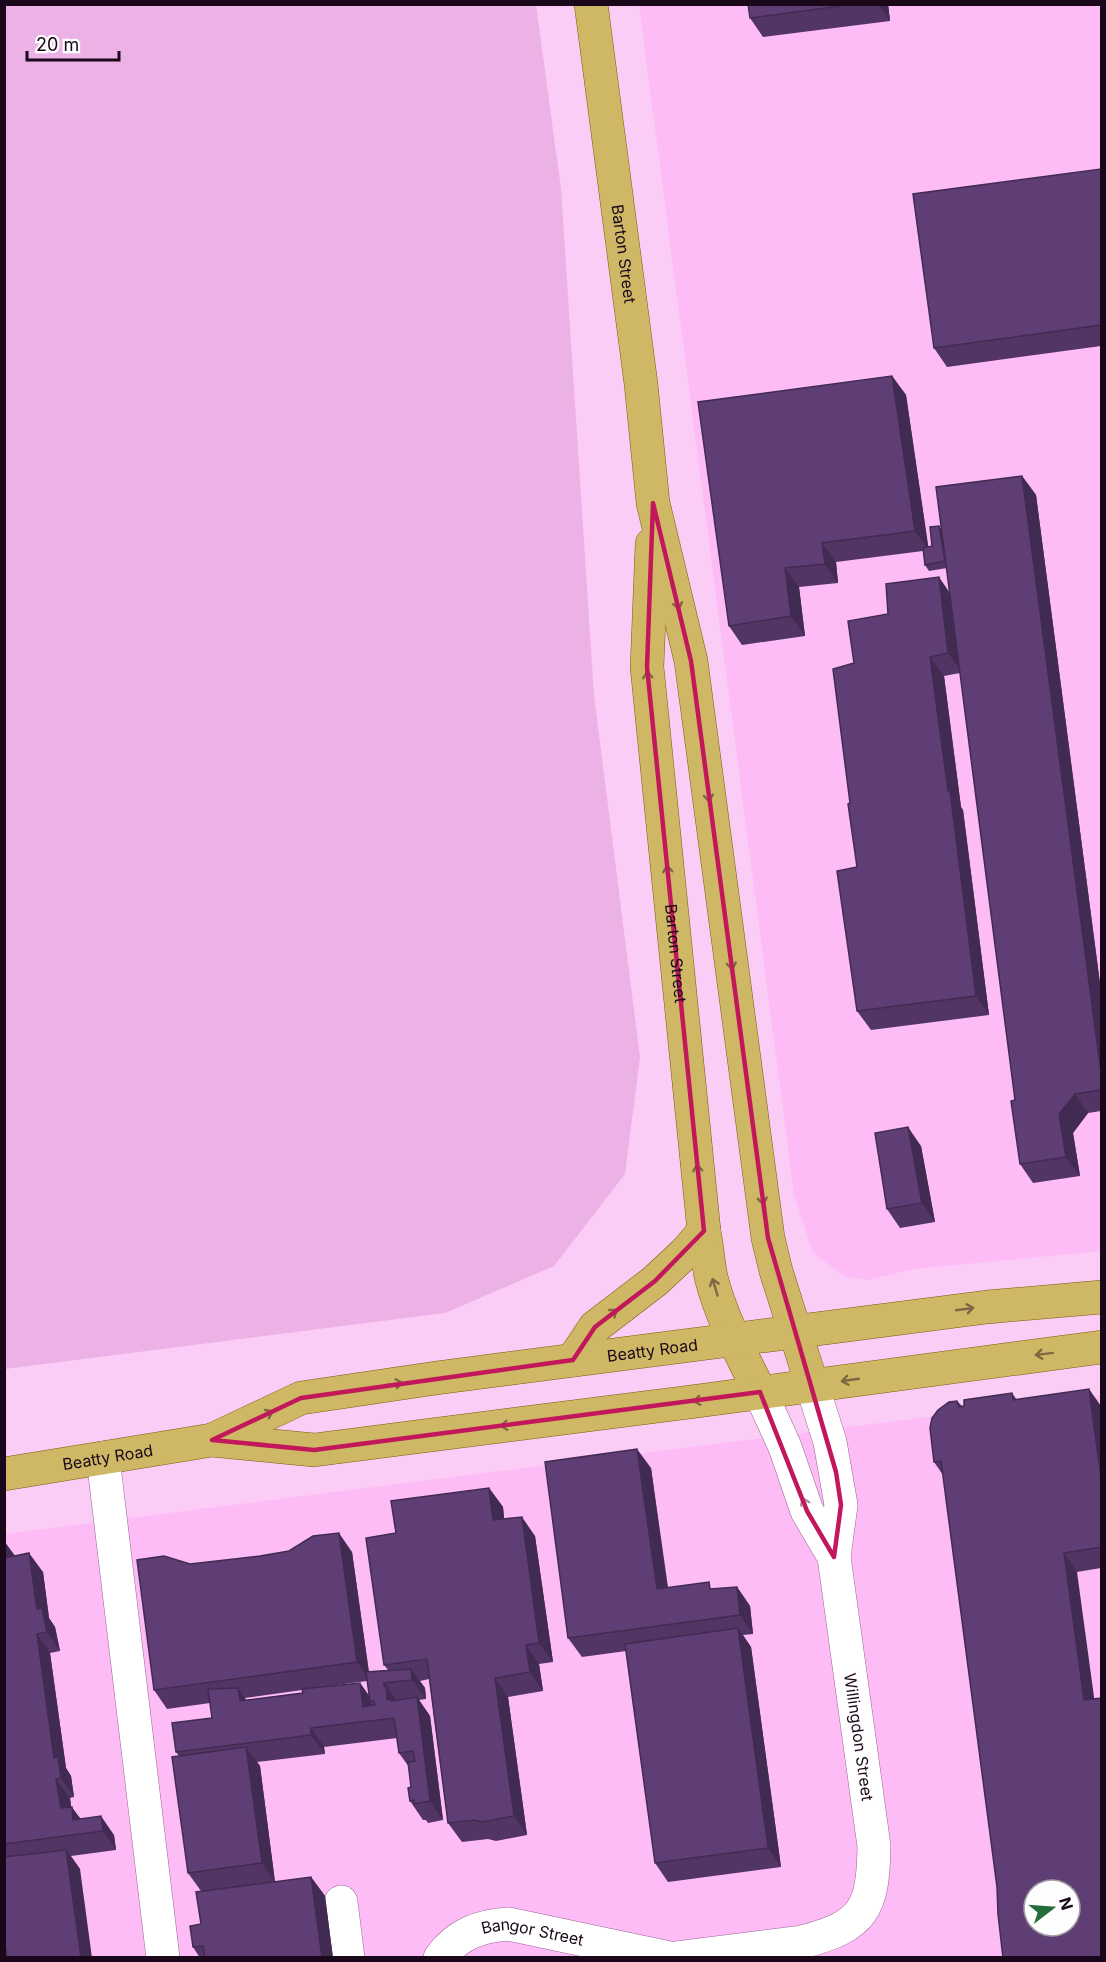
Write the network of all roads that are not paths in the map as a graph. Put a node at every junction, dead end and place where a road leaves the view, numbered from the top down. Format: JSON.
{"nodes":[{"id":1,"x":591,"y":4,"type":"edge"},
{"id":2,"x":653,"y":503,"type":"junction"},
{"id":3,"x":704,"y":1231,"type":"junction"},
{"id":4,"x":1101,"y":1297,"type":"edge"},
{"id":5,"x":795,"y":1332,"type":"junction"},
{"id":6,"x":734,"y":1340,"type":"junction"},
{"id":7,"x":1101,"y":1347,"type":"edge"},
{"id":8,"x":573,"y":1360,"type":"junction"},
{"id":9,"x":812,"y":1385,"type":"junction"},
{"id":10,"x":760,"y":1392,"type":"junction"},
{"id":11,"x":212,"y":1440,"type":"junction"},
{"id":12,"x":103,"y":1458,"type":"junction"},
{"id":13,"x":4,"y":1474,"type":"edge"},
{"id":14,"x":834,"y":1557,"type":"junction"},
{"id":15,"x":341,"y":1902,"type":"dead end"},
{"id":16,"x":163,"y":1958,"type":"edge"},
{"id":17,"x":348,"y":1958,"type":"edge"},
{"id":18,"x":440,"y":1958,"type":"edge"},
{"id":19,"x":669,"y":1958,"type":"edge"},
{"id":20,"x":675,"y":1958,"type":"edge"}],
"edges":[{"from":1,"to":2,"type":"main road","name":"Barton Street"},
{"from":3,"to":2,"type":"main road","name":"Barton Street","one_way":true},
{"from":2,"to":5,"type":"main road","name":"Barton Street","one_way":true},
{"from":6,"to":3,"type":"main road","name":"Barton Street","one_way":true},
{"from":8,"to":3,"type":"main road","one_way":true},
{"from":5,"to":4,"type":"main road","name":"Beatty Road","one_way":true},
{"from":5,"to":6,"type":"main road","name":"Beatty Road"},
{"from":5,"to":9,"type":"main road","name":"Barton Street"},
{"from":6,"to":8,"type":"main road","name":"Beatty Road"},
{"from":6,"to":10,"type":"main road","name":"Barton Street"},
{"from":7,"to":9,"type":"main road","name":"Beatty Road","one_way":true},
{"from":11,"to":8,"type":"main road","name":"Beatty Road","one_way":true},
{"from":9,"to":10,"type":"main road","name":"Beatty Road"},
{"from":9,"to":14,"type":"street","name":"Willingdon Street"},
{"from":10,"to":11,"type":"main road","name":"Beatty Road","one_way":true},
{"from":14,"to":10,"type":"street","name":"Willingdon Street","one_way":true},
{"from":11,"to":12,"type":"main road","name":"Beatty Road"},
{"from":12,"to":13,"type":"main road","name":"Beatty Road"},
{"from":12,"to":16,"type":"street"},
{"from":14,"to":20,"type":"street","name":"Willingdon Street"},
{"from":15,"to":17,"type":"street"},
{"from":18,"to":19,"type":"street","name":"Bangor Street"}]}
